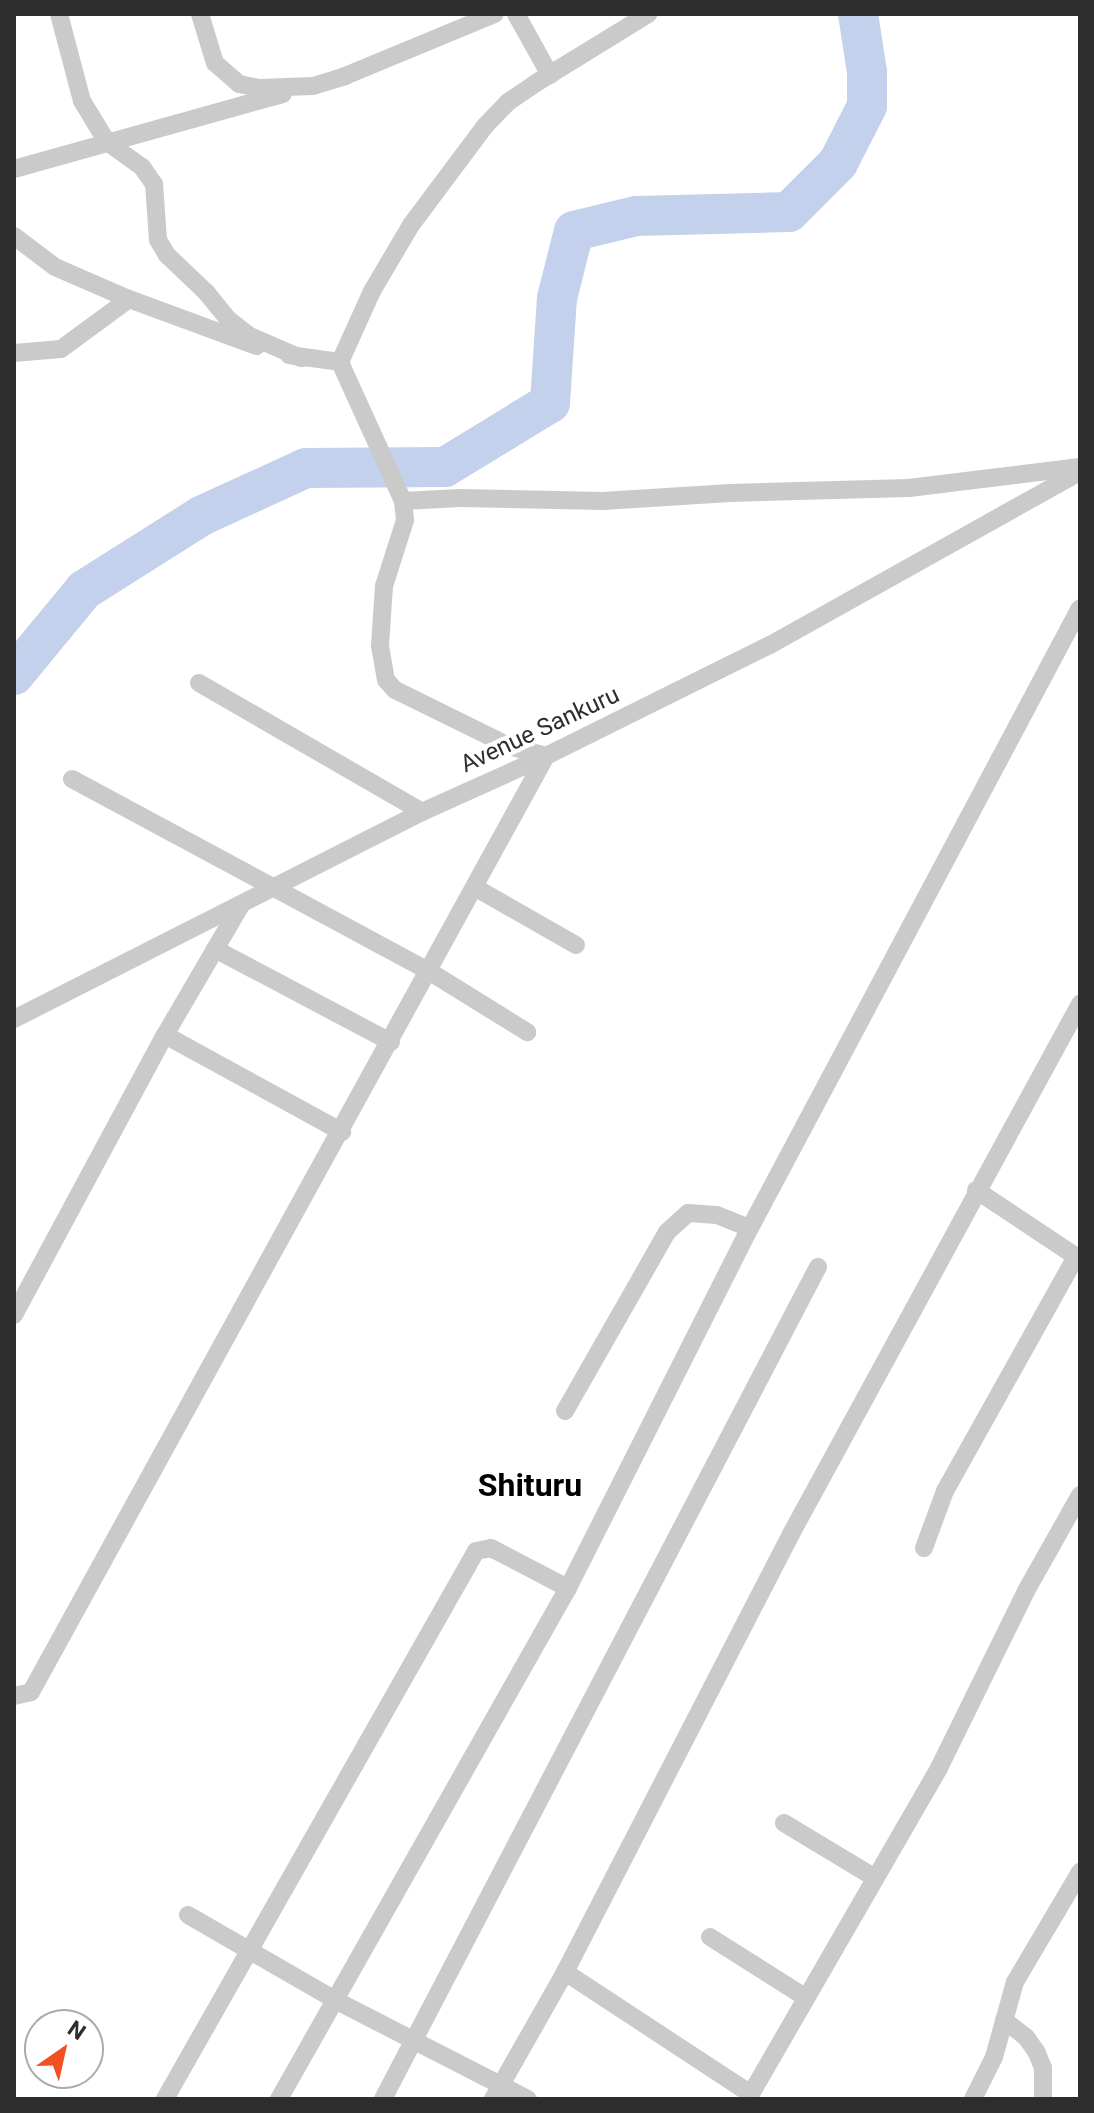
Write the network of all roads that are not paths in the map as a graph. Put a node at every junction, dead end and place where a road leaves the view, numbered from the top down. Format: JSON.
{"nodes":[{"id":1,"x":59,"y":14,"type":"edge"},
{"id":2,"x":200,"y":14,"type":"edge"},
{"id":3,"x":495,"y":14,"type":"edge"},
{"id":4,"x":516,"y":14,"type":"edge"},
{"id":5,"x":648,"y":14,"type":"edge"},
{"id":6,"x":550,"y":75,"type":"junction"},
{"id":7,"x":313,"y":86,"type":"junction"},
{"id":8,"x":107,"y":142,"type":"junction"},
{"id":9,"x":14,"y":169,"type":"edge"},
{"id":10,"x":14,"y":236,"type":"edge"},
{"id":11,"x":129,"y":299,"type":"junction"},
{"id":12,"x":14,"y":353,"type":"edge"},
{"id":13,"x":301,"y":358,"type":"junction"},
{"id":14,"x":340,"y":362,"type":"junction"},
{"id":15,"x":1080,"y":470,"type":"edge"},
{"id":16,"x":403,"y":501,"type":"junction"},
{"id":17,"x":1080,"y":608,"type":"edge"},
{"id":18,"x":199,"y":683,"type":"dead end"},
{"id":19,"x":546,"y":756,"type":"junction"},
{"id":20,"x":72,"y":779,"type":"dead end"},
{"id":21,"x":422,"y":812,"type":"junction"},
{"id":22,"x":275,"y":887,"type":"junction"},
{"id":23,"x":476,"y":888,"type":"junction"},
{"id":24,"x":241,"y":905,"type":"junction"},
{"id":25,"x":576,"y":945,"type":"dead end"},
{"id":26,"x":215,"y":949,"type":"junction"},
{"id":27,"x":427,"y":970,"type":"junction"},
{"id":28,"x":1080,"y":1004,"type":"edge"},
{"id":29,"x":14,"y":1019,"type":"edge"},
{"id":30,"x":527,"y":1032,"type":"dead end"},
{"id":31,"x":165,"y":1035,"type":"junction"},
{"id":32,"x":1072,"y":1038,"type":"edge"},
{"id":33,"x":391,"y":1042,"type":"junction"},
{"id":34,"x":342,"y":1132,"type":"junction"},
{"id":35,"x":976,"y":1190,"type":"junction"},
{"id":36,"x":750,"y":1228,"type":"junction"},
{"id":37,"x":1078,"y":1258,"type":"edge"},
{"id":38,"x":818,"y":1267,"type":"dead end"},
{"id":39,"x":14,"y":1315,"type":"edge"},
{"id":40,"x":565,"y":1411,"type":"dead end"},
{"id":41,"x":1080,"y":1495,"type":"edge"},
{"id":42,"x":924,"y":1548,"type":"dead end"},
{"id":43,"x":568,"y":1588,"type":"junction"},
{"id":44,"x":14,"y":1696,"type":"edge"},
{"id":45,"x":784,"y":1823,"type":"dead end"},
{"id":46,"x":1080,"y":1872,"type":"edge"},
{"id":47,"x":875,"y":1878,"type":"junction"},
{"id":48,"x":188,"y":1915,"type":"dead end"},
{"id":49,"x":710,"y":1937,"type":"dead end"},
{"id":50,"x":247,"y":1952,"type":"junction"},
{"id":51,"x":565,"y":1972,"type":"junction"},
{"id":52,"x":805,"y":1997,"type":"junction"},
{"id":53,"x":335,"y":2000,"type":"junction"},
{"id":54,"x":1004,"y":2020,"type":"junction"},
{"id":55,"x":414,"y":2043,"type":"junction"},
{"id":56,"x":496,"y":2092,"type":"edge"},
{"id":57,"x":749,"y":2096,"type":"edge"},
{"id":58,"x":165,"y":2099,"type":"edge"},
{"id":59,"x":279,"y":2099,"type":"edge"},
{"id":60,"x":383,"y":2099,"type":"edge"},
{"id":61,"x":528,"y":2099,"type":"edge"},
{"id":62,"x":973,"y":2099,"type":"edge"},
{"id":63,"x":1043,"y":2099,"type":"edge"}],
"edges":[{"from":1,"to":8,"type":"street"},
{"from":2,"to":7,"type":"street"},
{"from":3,"to":7,"type":"street"},
{"from":4,"to":6,"type":"street"},
{"from":5,"to":6,"type":"street"},
{"from":6,"to":14,"type":"street"},
{"from":7,"to":8,"type":"street"},
{"from":8,"to":9,"type":"street"},
{"from":8,"to":13,"type":"street"},
{"from":10,"to":11,"type":"street"},
{"from":11,"to":12,"type":"street"},
{"from":11,"to":13,"type":"street"},
{"from":13,"to":14,"type":"street"},
{"from":14,"to":16,"type":"street"},
{"from":15,"to":16,"type":"street"},
{"from":15,"to":19,"type":"street","name":"Avenue Sankuru"},
{"from":16,"to":19,"type":"street"},
{"from":17,"to":36,"type":"street"},
{"from":18,"to":21,"type":"street"},
{"from":19,"to":21,"type":"street","name":"Avenue Sankuru"},
{"from":19,"to":23,"type":"street"},
{"from":20,"to":22,"type":"street"},
{"from":21,"to":22,"type":"street","name":"Avenue Sankuru"},
{"from":22,"to":24,"type":"street","name":"Avenue Sankuru"},
{"from":22,"to":27,"type":"street"},
{"from":23,"to":25,"type":"street"},
{"from":23,"to":27,"type":"street"},
{"from":24,"to":26,"type":"street"},
{"from":24,"to":29,"type":"street","name":"Avenue Sankuru"},
{"from":26,"to":31,"type":"street"},
{"from":26,"to":33,"type":"street"},
{"from":27,"to":30,"type":"street"},
{"from":27,"to":33,"type":"street"},
{"from":28,"to":32,"type":"street"},
{"from":31,"to":34,"type":"street"},
{"from":31,"to":39,"type":"street"},
{"from":32,"to":35,"type":"street"},
{"from":33,"to":34,"type":"street"},
{"from":34,"to":44,"type":"street"},
{"from":35,"to":37,"type":"street"},
{"from":35,"to":51,"type":"street"},
{"from":36,"to":40,"type":"street"},
{"from":36,"to":43,"type":"street"},
{"from":37,"to":42,"type":"street"},
{"from":38,"to":55,"type":"street"},
{"from":41,"to":47,"type":"street"},
{"from":43,"to":50,"type":"street"},
{"from":43,"to":53,"type":"street"},
{"from":45,"to":47,"type":"street"},
{"from":46,"to":54,"type":"street"},
{"from":47,"to":52,"type":"street"},
{"from":48,"to":50,"type":"street"},
{"from":49,"to":52,"type":"street"},
{"from":50,"to":53,"type":"street"},
{"from":50,"to":58,"type":"street"},
{"from":51,"to":56,"type":"street"},
{"from":51,"to":57,"type":"street"},
{"from":52,"to":57,"type":"street"},
{"from":53,"to":55,"type":"street"},
{"from":53,"to":59,"type":"street"},
{"from":54,"to":62,"type":"street"},
{"from":54,"to":63,"type":"street"},
{"from":55,"to":56,"type":"street"},
{"from":55,"to":60,"type":"street"},
{"from":56,"to":61,"type":"street"}]}
